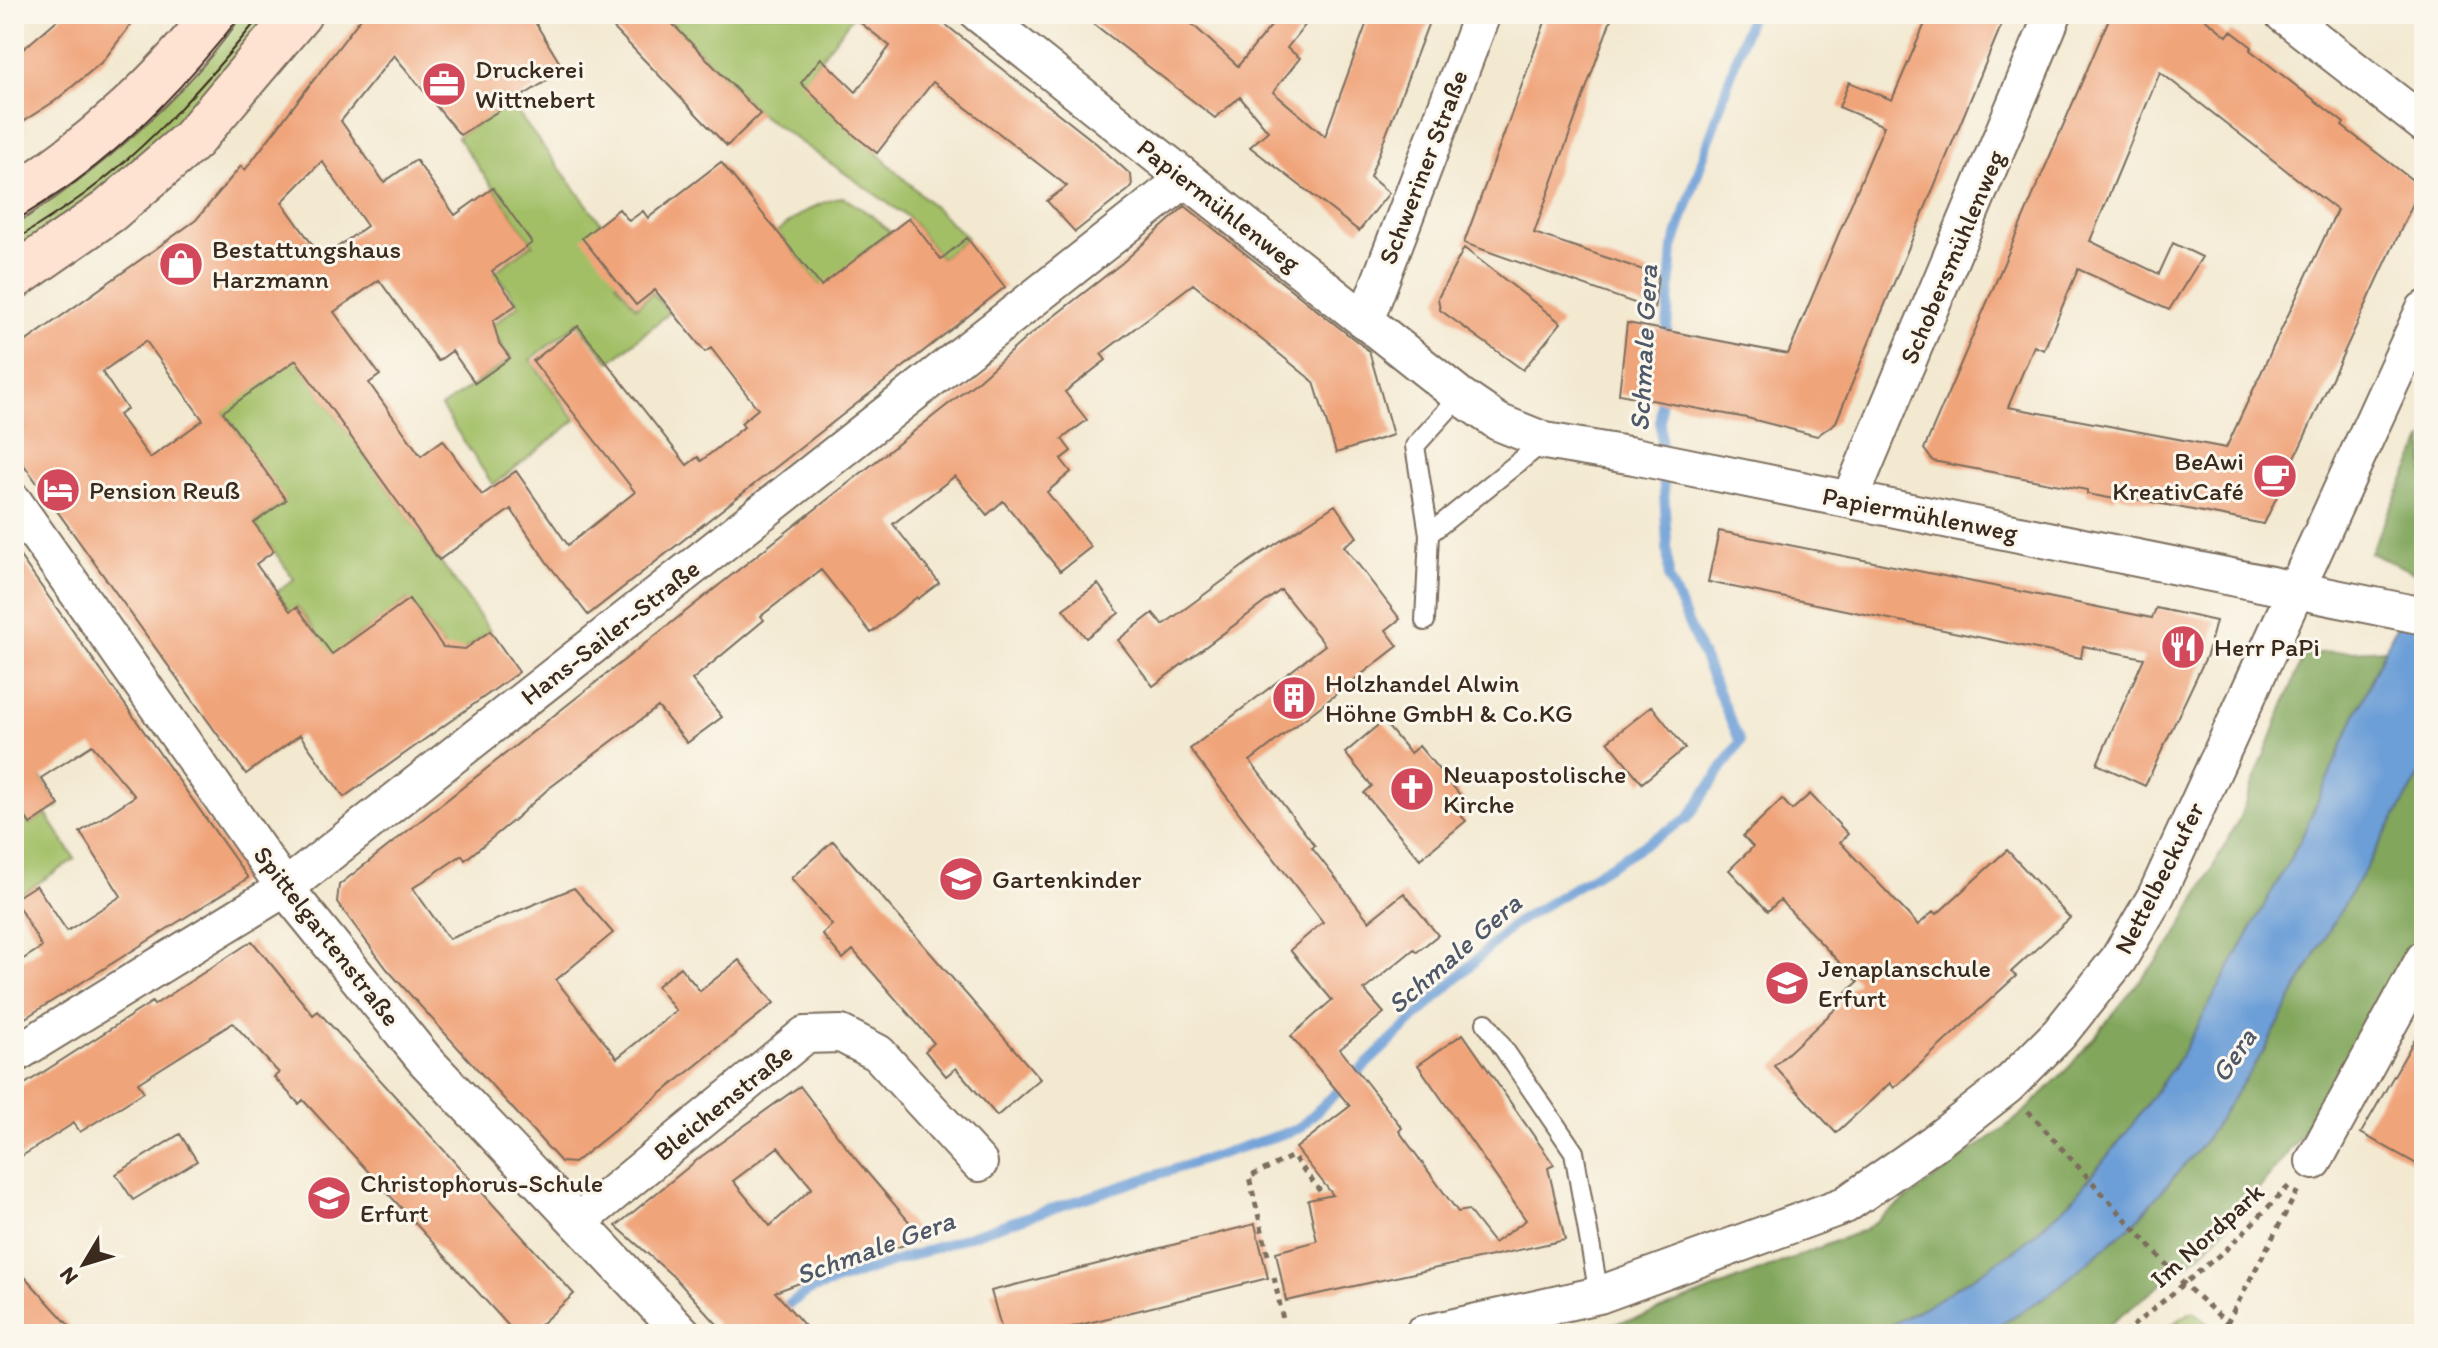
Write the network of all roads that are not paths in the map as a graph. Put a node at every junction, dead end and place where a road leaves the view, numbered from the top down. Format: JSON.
{"nodes":[{"id":1,"x":215,"y":14,"type":"edge"},
{"id":2,"x":299,"y":14,"type":"edge"},
{"id":3,"x":979,"y":14,"type":"edge"},
{"id":4,"x":1482,"y":14,"type":"edge"},
{"id":5,"x":2053,"y":14,"type":"edge"},
{"id":6,"x":2283,"y":14,"type":"edge"},
{"id":7,"x":2424,"y":124,"type":"edge"},
{"id":8,"x":1185,"y":179,"type":"junction"},
{"id":9,"x":14,"y":198,"type":"edge"},
{"id":10,"x":14,"y":277,"type":"edge"},
{"id":11,"x":2424,"y":310,"type":"edge"},
{"id":12,"x":1365,"y":321,"type":"junction"},
{"id":13,"x":1460,"y":396,"type":"junction"},
{"id":14,"x":1545,"y":441,"type":"junction"},
{"id":15,"x":1850,"y":499,"type":"junction"},
{"id":16,"x":14,"y":502,"type":"edge"},
{"id":17,"x":1429,"y":534,"type":"junction"},
{"id":18,"x":2294,"y":589,"type":"junction"},
{"id":19,"x":2424,"y":616,"type":"edge"},
{"id":20,"x":1425,"y":621,"type":"dead end"},
{"id":21,"x":285,"y":888,"type":"junction"},
{"id":22,"x":2424,"y":959,"type":"edge"},
{"id":23,"x":1486,"y":1023,"type":"dead end"},
{"id":24,"x":14,"y":1055,"type":"edge"},
{"id":25,"x":2314,"y":1161,"type":"road end"},
{"id":26,"x":979,"y":1163,"type":"dead end"},
{"id":27,"x":578,"y":1222,"type":"junction"},
{"id":28,"x":1599,"y":1295,"type":"junction"},
{"id":29,"x":683,"y":1334,"type":"edge"},
{"id":30,"x":1423,"y":1334,"type":"edge"}],
"edges":[{"from":1,"to":9,"type":"main road"},
{"from":2,"to":10,"type":"main road"},
{"from":3,"to":8,"type":"street","name":"Papiermühlenweg"},
{"from":4,"to":12,"type":"street","name":"Schweriner Straße"},
{"from":5,"to":15,"type":"street","name":"Schobersmühlenweg"},
{"from":6,"to":7,"type":"street"},
{"from":8,"to":12,"type":"street","name":"Papiermühlenweg"},
{"from":8,"to":21,"type":"street","name":"Hans-Sailer-Straße"},
{"from":11,"to":18,"type":"street","name":"Nettelbeckufer"},
{"from":12,"to":13,"type":"street","name":"Papiermühlenweg"},
{"from":13,"to":14,"type":"street","name":"Papiermühlenweg"},
{"from":13,"to":17,"type":"lane"},
{"from":14,"to":15,"type":"street","name":"Papiermühlenweg"},
{"from":14,"to":17,"type":"lane"},
{"from":15,"to":18,"type":"street","name":"Papiermühlenweg"},
{"from":16,"to":21,"type":"street","name":"Spittelgartenstraße"},
{"from":17,"to":20,"type":"lane"},
{"from":18,"to":19,"type":"street","name":"Papiermühlenweg"},
{"from":18,"to":28,"type":"street","name":"Nettelbeckufer"},
{"from":21,"to":24,"type":"street","name":"Hans-Sailer-Straße"},
{"from":21,"to":27,"type":"street","name":"Spittelgartenstraße"},
{"from":22,"to":25,"type":"street"},
{"from":23,"to":28,"type":"lane"},
{"from":26,"to":27,"type":"street","name":"Bleichenstraße"},
{"from":27,"to":29,"type":"street","name":"Spittelgartenstraße"},
{"from":28,"to":30,"type":"street","name":"Nettelbeckufer"}]}
